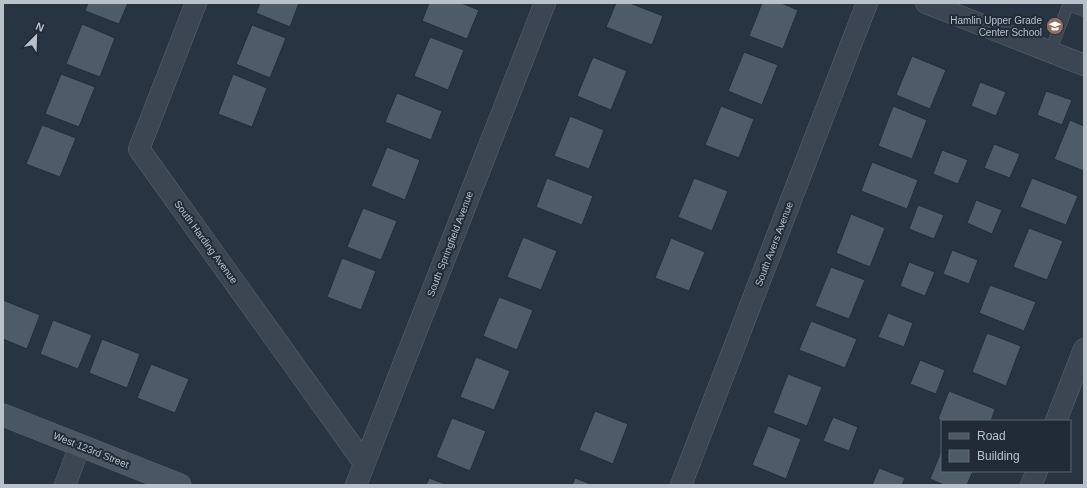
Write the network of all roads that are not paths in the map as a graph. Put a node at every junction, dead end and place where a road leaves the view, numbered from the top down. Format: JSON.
{"nodes":[{"id":1,"x":196,"y":3,"type":"edge"},
{"id":2,"x":545,"y":3,"type":"edge"},
{"id":3,"x":867,"y":3,"type":"edge"},
{"id":4,"x":926,"y":3,"type":"edge"},
{"id":5,"x":1068,"y":4,"type":"edge"},
{"id":6,"x":1084,"y":11,"type":"edge"},
{"id":7,"x":1050,"y":52,"type":"junction"},
{"id":8,"x":1084,"y":65,"type":"edge"},
{"id":9,"x":1084,"y":349,"type":"edge"},
{"id":10,"x":3,"y":414,"type":"edge"},
{"id":11,"x":1056,"y":420,"type":"edge"},
{"id":12,"x":80,"y":445,"type":"junction"},
{"id":13,"x":364,"y":463,"type":"junction"},
{"id":14,"x":1037,"y":472,"type":"edge"},
{"id":15,"x":65,"y":485,"type":"edge"},
{"id":16,"x":180,"y":485,"type":"edge"},
{"id":17,"x":356,"y":485,"type":"edge"},
{"id":18,"x":681,"y":485,"type":"edge"},
{"id":19,"x":1031,"y":485,"type":"edge"}],
"edges":[{"from":1,"to":13,"type":"street","name":"South Harding Avenue"},
{"from":2,"to":13,"type":"street","name":"South Springfield Avenue"},
{"from":3,"to":18,"type":"street","name":"South Avers Avenue"},
{"from":4,"to":7,"type":"street"},
{"from":5,"to":6,"type":"lane"},
{"from":5,"to":7,"type":"lane"},
{"from":7,"to":8,"type":"street"},
{"from":9,"to":11,"type":"street"},
{"from":10,"to":12,"type":"street","name":"West 123rd Street"},
{"from":12,"to":15,"type":"street"},
{"from":12,"to":16,"type":"street","name":"West 123rd Street"},
{"from":13,"to":17,"type":"street","name":"South Springfield Avenue"},
{"from":14,"to":19,"type":"street"}]}
